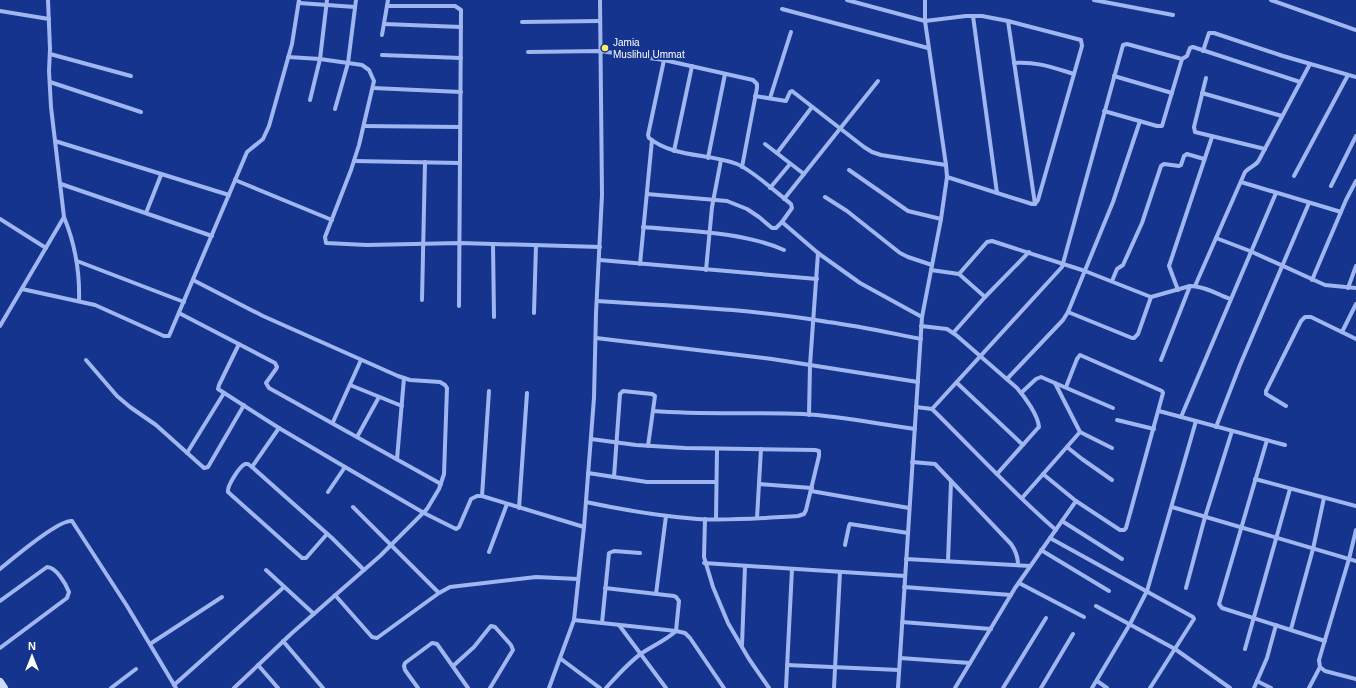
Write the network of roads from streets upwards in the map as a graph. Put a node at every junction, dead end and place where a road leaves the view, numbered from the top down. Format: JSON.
{"nodes":[{"id":1,"x":48,"y":0,"type":"edge"},
{"id":2,"x":356,"y":0,"type":"edge"},
{"id":3,"x":388,"y":0,"type":"edge"},
{"id":4,"x":600,"y":0,"type":"edge"},
{"id":5,"x":847,"y":0,"type":"edge"},
{"id":6,"x":925,"y":0,"type":"edge"},
{"id":7,"x":1094,"y":0,"type":"edge"},
{"id":8,"x":1271,"y":0,"type":"edge"},
{"id":9,"x":299,"y":1,"type":"edge"},
{"id":10,"x":327,"y":2,"type":"edge"},
{"id":11,"x":387,"y":6,"type":"junction"},
{"id":12,"x":355,"y":7,"type":"junction"},
{"id":13,"x":782,"y":9,"type":"dead end"},
{"id":14,"x":0,"y":11,"type":"edge"},
{"id":15,"x":973,"y":16,"type":"junction"},
{"id":16,"x":1173,"y":16,"type":"dead end"},
{"id":17,"x":49,"y":19,"type":"junction"},
{"id":18,"x":925,"y":20,"type":"junction"},
{"id":19,"x":600,"y":21,"type":"junction"},
{"id":20,"x":522,"y":22,"type":"dead end"},
{"id":21,"x":1008,"y":22,"type":"junction"},
{"id":22,"x":384,"y":24,"type":"junction"},
{"id":23,"x":462,"y":26,"type":"junction"},
{"id":24,"x":1356,"y":30,"type":"edge"},
{"id":25,"x":791,"y":32,"type":"dead end"},
{"id":26,"x":382,"y":34,"type":"dead end"},
{"id":27,"x":928,"y":48,"type":"junction"},
{"id":28,"x":600,"y":51,"type":"junction"},
{"id":29,"x":1203,"y":51,"type":"junction"},
{"id":30,"x":528,"y":52,"type":"dead end"},
{"id":31,"x":50,"y":54,"type":"junction"},
{"id":32,"x":382,"y":55,"type":"dead end"},
{"id":33,"x":288,"y":57,"type":"junction"},
{"id":34,"x":461,"y":58,"type":"junction"},
{"id":35,"x":1182,"y":59,"type":"junction"},
{"id":36,"x":320,"y":60,"type":"junction"},
{"id":37,"x":664,"y":60,"type":"junction"},
{"id":38,"x":348,"y":63,"type":"junction"},
{"id":39,"x":1014,"y":63,"type":"junction"},
{"id":40,"x":1310,"y":64,"type":"junction"},
{"id":41,"x":692,"y":66,"type":"junction"},
{"id":42,"x":725,"y":74,"type":"junction"},
{"id":43,"x":1074,"y":74,"type":"junction"},
{"id":44,"x":1348,"y":75,"type":"junction"},
{"id":45,"x":131,"y":76,"type":"dead end"},
{"id":46,"x":1114,"y":76,"type":"junction"},
{"id":47,"x":1356,"y":77,"type":"edge"},
{"id":48,"x":1206,"y":78,"type":"dead end"},
{"id":49,"x":878,"y":81,"type":"dead end"},
{"id":50,"x":50,"y":82,"type":"junction"},
{"id":51,"x":1300,"y":82,"type":"junction"},
{"id":52,"x":373,"y":88,"type":"junction"},
{"id":53,"x":460,"y":92,"type":"junction"},
{"id":54,"x":1172,"y":92,"type":"junction"},
{"id":55,"x":1202,"y":93,"type":"junction"},
{"id":56,"x":755,"y":96,"type":"junction"},
{"id":57,"x":770,"y":98,"type":"junction"},
{"id":58,"x":310,"y":100,"type":"dead end"},
{"id":59,"x":812,"y":107,"type":"junction"},
{"id":60,"x":336,"y":108,"type":"dead end"},
{"id":61,"x":141,"y":112,"type":"dead end"},
{"id":62,"x":1104,"y":112,"type":"junction"},
{"id":63,"x":1282,"y":116,"type":"junction"},
{"id":64,"x":1140,"y":121,"type":"junction"},
{"id":65,"x":364,"y":126,"type":"junction"},
{"id":66,"x":460,"y":127,"type":"junction"},
{"id":67,"x":840,"y":128,"type":"junction"},
{"id":68,"x":1356,"y":136,"type":"edge"},
{"id":69,"x":1212,"y":137,"type":"junction"},
{"id":70,"x":652,"y":140,"type":"junction"},
{"id":71,"x":55,"y":141,"type":"junction"},
{"id":72,"x":765,"y":144,"type":"dead end"},
{"id":73,"x":1265,"y":149,"type":"junction"},
{"id":74,"x":674,"y":151,"type":"junction"},
{"id":75,"x":777,"y":153,"type":"junction"},
{"id":76,"x":708,"y":158,"type":"junction"},
{"id":77,"x":1204,"y":159,"type":"junction"},
{"id":78,"x":720,"y":160,"type":"junction"},
{"id":79,"x":354,"y":161,"type":"junction"},
{"id":80,"x":425,"y":162,"type":"junction"},
{"id":81,"x":460,"y":163,"type":"junction"},
{"id":82,"x":790,"y":164,"type":"junction"},
{"id":83,"x":946,"y":165,"type":"junction"},
{"id":84,"x":742,"y":167,"type":"junction"},
{"id":85,"x":849,"y":170,"type":"dead end"},
{"id":86,"x":804,"y":174,"type":"junction"},
{"id":87,"x":161,"y":175,"type":"junction"},
{"id":88,"x":1294,"y":176,"type":"dead end"},
{"id":89,"x":947,"y":177,"type":"junction"},
{"id":90,"x":235,"y":180,"type":"junction"},
{"id":91,"x":1356,"y":181,"type":"edge"},
{"id":92,"x":1241,"y":182,"type":"junction"},
{"id":93,"x":61,"y":184,"type":"junction"},
{"id":94,"x":1330,"y":186,"type":"dead end"},
{"id":95,"x":770,"y":188,"type":"junction"},
{"id":96,"x":997,"y":193,"type":"junction"},
{"id":97,"x":1276,"y":193,"type":"junction"},
{"id":98,"x":647,"y":194,"type":"junction"},
{"id":99,"x":229,"y":195,"type":"junction"},
{"id":100,"x":826,"y":196,"type":"dead end"},
{"id":101,"x":713,"y":199,"type":"junction"},
{"id":102,"x":784,"y":199,"type":"junction"},
{"id":103,"x":1309,"y":203,"type":"junction"},
{"id":104,"x":1035,"y":204,"type":"junction"},
{"id":105,"x":1341,"y":212,"type":"junction"},
{"id":106,"x":146,"y":213,"type":"junction"},
{"id":107,"x":64,"y":217,"type":"junction"},
{"id":108,"x":0,"y":219,"type":"edge"},
{"id":109,"x":941,"y":219,"type":"junction"},
{"id":110,"x":332,"y":220,"type":"junction"},
{"id":111,"x":782,"y":222,"type":"junction"},
{"id":112,"x":644,"y":227,"type":"junction"},
{"id":113,"x":709,"y":233,"type":"junction"},
{"id":114,"x":212,"y":236,"type":"junction"},
{"id":115,"x":1216,"y":238,"type":"junction"},
{"id":116,"x":460,"y":243,"type":"junction"},
{"id":117,"x":422,"y":244,"type":"junction"},
{"id":118,"x":493,"y":244,"type":"junction"},
{"id":119,"x":536,"y":245,"type":"junction"},
{"id":120,"x":600,"y":247,"type":"junction"},
{"id":121,"x":46,"y":248,"type":"junction"},
{"id":122,"x":784,"y":250,"type":"dead end"},
{"id":123,"x":1250,"y":251,"type":"junction"},
{"id":124,"x":1029,"y":252,"type":"junction"},
{"id":125,"x":818,"y":253,"type":"junction"},
{"id":126,"x":600,"y":260,"type":"junction"},
{"id":127,"x":77,"y":261,"type":"junction"},
{"id":128,"x":1063,"y":263,"type":"junction"},
{"id":129,"x":640,"y":264,"type":"junction"},
{"id":130,"x":932,"y":265,"type":"junction"},
{"id":131,"x":1282,"y":265,"type":"junction"},
{"id":132,"x":1356,"y":266,"type":"edge"},
{"id":133,"x":706,"y":270,"type":"junction"},
{"id":134,"x":931,"y":270,"type":"junction"},
{"id":135,"x":1085,"y":271,"type":"junction"},
{"id":136,"x":959,"y":274,"type":"junction"},
{"id":137,"x":816,"y":279,"type":"junction"},
{"id":138,"x":193,"y":280,"type":"junction"},
{"id":139,"x":1312,"y":280,"type":"junction"},
{"id":140,"x":1112,"y":281,"type":"junction"},
{"id":141,"x":1192,"y":286,"type":"junction"},
{"id":142,"x":1348,"y":288,"type":"junction"},
{"id":143,"x":1356,"y":288,"type":"edge"},
{"id":144,"x":22,"y":289,"type":"junction"},
{"id":145,"x":1178,"y":290,"type":"junction"},
{"id":146,"x":985,"y":297,"type":"junction"},
{"id":147,"x":1151,"y":297,"type":"junction"},
{"id":148,"x":1230,"y":299,"type":"junction"},
{"id":149,"x":422,"y":300,"type":"dead end"},
{"id":150,"x":79,"y":301,"type":"junction"},
{"id":151,"x":597,"y":301,"type":"junction"},
{"id":152,"x":184,"y":302,"type":"junction"},
{"id":153,"x":1356,"y":304,"type":"edge"},
{"id":154,"x":459,"y":306,"type":"dead end"},
{"id":155,"x":1068,"y":312,"type":"junction"},
{"id":156,"x":179,"y":313,"type":"junction"},
{"id":157,"x":534,"y":313,"type":"dead end"},
{"id":158,"x":922,"y":317,"type":"junction"},
{"id":159,"x":494,"y":318,"type":"dead end"},
{"id":160,"x":814,"y":320,"type":"junction"},
{"id":161,"x":0,"y":326,"type":"edge"},
{"id":162,"x":921,"y":326,"type":"junction"},
{"id":163,"x":954,"y":332,"type":"junction"},
{"id":164,"x":1342,"y":332,"type":"junction"},
{"id":165,"x":596,"y":338,"type":"junction"},
{"id":166,"x":920,"y":339,"type":"junction"},
{"id":167,"x":1356,"y":339,"type":"edge"},
{"id":168,"x":240,"y":344,"type":"junction"},
{"id":169,"x":980,"y":357,"type":"junction"},
{"id":170,"x":86,"y":360,"type":"dead end"},
{"id":171,"x":361,"y":360,"type":"junction"},
{"id":172,"x":1161,"y":360,"type":"dead end"},
{"id":173,"x":810,"y":365,"type":"junction"},
{"id":174,"x":404,"y":378,"type":"junction"},
{"id":175,"x":1007,"y":379,"type":"junction"},
{"id":176,"x":918,"y":382,"type":"junction"},
{"id":177,"x":957,"y":382,"type":"junction"},
{"id":178,"x":1055,"y":382,"type":"junction"},
{"id":179,"x":350,"y":385,"type":"junction"},
{"id":180,"x":1066,"y":387,"type":"junction"},
{"id":181,"x":489,"y":391,"type":"dead end"},
{"id":182,"x":224,"y":393,"type":"junction"},
{"id":183,"x":527,"y":393,"type":"dead end"},
{"id":184,"x":1021,"y":393,"type":"junction"},
{"id":185,"x":379,"y":396,"type":"junction"},
{"id":186,"x":244,"y":406,"type":"junction"},
{"id":187,"x":402,"y":406,"type":"junction"},
{"id":188,"x":1286,"y":406,"type":"dead end"},
{"id":189,"x":916,"y":407,"type":"junction"},
{"id":190,"x":1113,"y":408,"type":"dead end"},
{"id":191,"x":932,"y":409,"type":"junction"},
{"id":192,"x":653,"y":411,"type":"junction"},
{"id":193,"x":1159,"y":411,"type":"junction"},
{"id":194,"x":809,"y":415,"type":"junction"},
{"id":195,"x":1180,"y":417,"type":"junction"},
{"id":196,"x":1117,"y":420,"type":"dead end"},
{"id":197,"x":1196,"y":421,"type":"junction"},
{"id":198,"x":333,"y":422,"type":"junction"},
{"id":199,"x":1216,"y":426,"type":"junction"},
{"id":200,"x":279,"y":428,"type":"junction"},
{"id":201,"x":915,"y":429,"type":"junction"},
{"id":202,"x":1154,"y":429,"type":"junction"},
{"id":203,"x":1232,"y":431,"type":"junction"},
{"id":204,"x":1080,"y":432,"type":"junction"},
{"id":205,"x":357,"y":437,"type":"junction"},
{"id":206,"x":591,"y":439,"type":"junction"},
{"id":207,"x":1267,"y":440,"type":"junction"},
{"id":208,"x":616,"y":442,"type":"junction"},
{"id":209,"x":1023,"y":445,"type":"junction"},
{"id":210,"x":1285,"y":445,"type":"dead end"},
{"id":211,"x":648,"y":446,"type":"junction"},
{"id":212,"x":1067,"y":447,"type":"junction"},
{"id":213,"x":717,"y":448,"type":"junction"},
{"id":214,"x":1112,"y":448,"type":"dead end"},
{"id":215,"x":761,"y":449,"type":"junction"},
{"id":216,"x":187,"y":453,"type":"junction"},
{"id":217,"x":397,"y":459,"type":"junction"},
{"id":218,"x":912,"y":462,"type":"junction"},
{"id":219,"x":252,"y":467,"type":"junction"},
{"id":220,"x":345,"y":467,"type":"junction"},
{"id":221,"x":588,"y":473,"type":"junction"},
{"id":222,"x":997,"y":474,"type":"junction"},
{"id":223,"x":1043,"y":474,"type":"junction"},
{"id":224,"x":614,"y":477,"type":"junction"},
{"id":225,"x":1255,"y":479,"type":"junction"},
{"id":226,"x":1112,"y":480,"type":"dead end"},
{"id":227,"x":716,"y":482,"type":"junction"},
{"id":228,"x":951,"y":482,"type":"junction"},
{"id":229,"x":441,"y":484,"type":"junction"},
{"id":230,"x":759,"y":484,"type":"junction"},
{"id":231,"x":1290,"y":489,"type":"junction"},
{"id":232,"x":811,"y":490,"type":"junction"},
{"id":233,"x":328,"y":492,"type":"dead end"},
{"id":234,"x":482,"y":496,"type":"junction"},
{"id":235,"x":1022,"y":498,"type":"junction"},
{"id":236,"x":1324,"y":498,"type":"junction"},
{"id":237,"x":1076,"y":500,"type":"junction"},
{"id":238,"x":586,"y":502,"type":"junction"},
{"id":239,"x":507,"y":504,"type":"junction"},
{"id":240,"x":1356,"y":506,"type":"edge"},
{"id":241,"x":353,"y":507,"type":"dead end"},
{"id":242,"x":1172,"y":507,"type":"junction"},
{"id":243,"x":519,"y":508,"type":"junction"},
{"id":244,"x":910,"y":508,"type":"junction"},
{"id":245,"x":424,"y":513,"type":"junction"},
{"id":246,"x":666,"y":516,"type":"junction"},
{"id":247,"x":1205,"y":517,"type":"junction"},
{"id":248,"x":758,"y":518,"type":"junction"},
{"id":249,"x":705,"y":519,"type":"junction"},
{"id":250,"x":716,"y":519,"type":"junction"},
{"id":251,"x":1062,"y":521,"type":"junction"},
{"id":252,"x":584,"y":527,"type":"junction"},
{"id":253,"x":1240,"y":527,"type":"junction"},
{"id":254,"x":1056,"y":530,"type":"junction"},
{"id":255,"x":1356,"y":530,"type":"edge"},
{"id":256,"x":908,"y":533,"type":"junction"},
{"id":257,"x":327,"y":534,"type":"junction"},
{"id":258,"x":1050,"y":538,"type":"junction"},
{"id":259,"x":1277,"y":538,"type":"junction"},
{"id":260,"x":392,"y":544,"type":"junction"},
{"id":261,"x":845,"y":544,"type":"dead end"},
{"id":262,"x":1313,"y":549,"type":"junction"},
{"id":263,"x":1041,"y":550,"type":"junction"},
{"id":264,"x":489,"y":552,"type":"dead end"},
{"id":265,"x":640,"y":553,"type":"dead end"},
{"id":266,"x":906,"y":558,"type":"junction"},
{"id":267,"x":1122,"y":559,"type":"dead end"},
{"id":268,"x":1349,"y":559,"type":"junction"},
{"id":269,"x":948,"y":561,"type":"junction"},
{"id":270,"x":1356,"y":561,"type":"edge"},
{"id":271,"x":704,"y":563,"type":"junction"},
{"id":272,"x":1018,"y":565,"type":"junction"},
{"id":273,"x":745,"y":566,"type":"junction"},
{"id":274,"x":1030,"y":566,"type":"junction"},
{"id":275,"x":0,"y":569,"type":"edge"},
{"id":276,"x":792,"y":569,"type":"junction"},
{"id":277,"x":266,"y":570,"type":"dead end"},
{"id":278,"x":364,"y":570,"type":"junction"},
{"id":279,"x":840,"y":572,"type":"junction"},
{"id":280,"x":905,"y":576,"type":"junction"},
{"id":281,"x":578,"y":579,"type":"junction"},
{"id":282,"x":1019,"y":583,"type":"junction"},
{"id":283,"x":284,"y":587,"type":"junction"},
{"id":284,"x":904,"y":587,"type":"junction"},
{"id":285,"x":605,"y":588,"type":"junction"},
{"id":286,"x":1186,"y":588,"type":"dead end"},
{"id":287,"x":1108,"y":591,"type":"dead end"},
{"id":288,"x":1147,"y":591,"type":"junction"},
{"id":289,"x":439,"y":593,"type":"junction"},
{"id":290,"x":656,"y":594,"type":"junction"},
{"id":291,"x":335,"y":595,"type":"junction"},
{"id":292,"x":1012,"y":595,"type":"junction"},
{"id":293,"x":222,"y":596,"type":"dead end"},
{"id":294,"x":0,"y":601,"type":"edge"},
{"id":295,"x":1096,"y":606,"type":"dead end"},
{"id":296,"x":314,"y":614,"type":"junction"},
{"id":297,"x":1084,"y":617,"type":"dead end"},
{"id":298,"x":1046,"y":618,"type":"dead end"},
{"id":299,"x":1254,"y":619,"type":"junction"},
{"id":300,"x":574,"y":620,"type":"junction"},
{"id":301,"x":902,"y":622,"type":"junction"},
{"id":302,"x":602,"y":623,"type":"junction"},
{"id":303,"x":1130,"y":624,"type":"junction"},
{"id":304,"x":619,"y":625,"type":"junction"},
{"id":305,"x":1276,"y":625,"type":"junction"},
{"id":306,"x":991,"y":629,"type":"junction"},
{"id":307,"x":1290,"y":630,"type":"junction"},
{"id":308,"x":676,"y":631,"type":"junction"},
{"id":309,"x":1073,"y":634,"type":"dead end"},
{"id":310,"x":283,"y":641,"type":"junction"},
{"id":311,"x":1325,"y":641,"type":"junction"},
{"id":312,"x":150,"y":644,"type":"junction"},
{"id":313,"x":742,"y":647,"type":"junction"},
{"id":314,"x":0,"y":648,"type":"edge"},
{"id":315,"x":1175,"y":649,"type":"junction"},
{"id":316,"x":1245,"y":649,"type":"dead end"},
{"id":317,"x":640,"y":654,"type":"junction"},
{"id":318,"x":900,"y":658,"type":"junction"},
{"id":319,"x":561,"y":659,"type":"junction"},
{"id":320,"x":970,"y":663,"type":"junction"},
{"id":321,"x":258,"y":665,"type":"junction"},
{"id":322,"x":787,"y":665,"type":"junction"},
{"id":323,"x":452,"y":666,"type":"junction"},
{"id":324,"x":835,"y":667,"type":"junction"},
{"id":325,"x":1320,"y":667,"type":"junction"},
{"id":326,"x":136,"y":669,"type":"dead end"},
{"id":327,"x":899,"y":670,"type":"junction"},
{"id":328,"x":1356,"y":679,"type":"edge"},
{"id":329,"x":1097,"y":681,"type":"junction"},
{"id":330,"x":1257,"y":681,"type":"junction"},
{"id":331,"x":0,"y":682,"type":"edge"},
{"id":332,"x":175,"y":687,"type":"edge"},
{"id":333,"x":4,"y":688,"type":"edge"},
{"id":334,"x":111,"y":688,"type":"edge"},
{"id":335,"x":234,"y":688,"type":"edge"},
{"id":336,"x":278,"y":688,"type":"edge"},
{"id":337,"x":323,"y":688,"type":"edge"},
{"id":338,"x":418,"y":688,"type":"edge"},
{"id":339,"x":468,"y":688,"type":"edge"},
{"id":340,"x":490,"y":688,"type":"edge"},
{"id":341,"x":549,"y":688,"type":"edge"},
{"id":342,"x":600,"y":688,"type":"edge"},
{"id":343,"x":606,"y":688,"type":"edge"},
{"id":344,"x":665,"y":688,"type":"edge"},
{"id":345,"x":724,"y":688,"type":"edge"},
{"id":346,"x":769,"y":688,"type":"edge"},
{"id":347,"x":786,"y":688,"type":"edge"},
{"id":348,"x":834,"y":688,"type":"edge"},
{"id":349,"x":898,"y":688,"type":"edge"},
{"id":350,"x":955,"y":688,"type":"edge"},
{"id":351,"x":1003,"y":688,"type":"edge"},
{"id":352,"x":1041,"y":688,"type":"edge"},
{"id":353,"x":1092,"y":688,"type":"edge"},
{"id":354,"x":1107,"y":688,"type":"edge"},
{"id":355,"x":1150,"y":688,"type":"edge"},
{"id":356,"x":1230,"y":688,"type":"edge"},
{"id":357,"x":1254,"y":688,"type":"edge"},
{"id":358,"x":1271,"y":688,"type":"edge"},
{"id":359,"x":1309,"y":688,"type":"edge"}],
"edges":[{"from":1,"to":17,"type":"street"},
{"from":2,"to":12,"type":"street"},
{"from":3,"to":11,"type":"street"},
{"from":4,"to":19,"type":"street"},
{"from":5,"to":18,"type":"street"},
{"from":6,"to":18,"type":"street"},
{"from":7,"to":16,"type":"street"},
{"from":8,"to":24,"type":"street"},
{"from":9,"to":10,"type":"street"},
{"from":9,"to":33,"type":"street"},
{"from":10,"to":12,"type":"street"},
{"from":10,"to":36,"type":"street"},
{"from":11,"to":22,"type":"street"},
{"from":11,"to":23,"type":"street"},
{"from":12,"to":38,"type":"street"},
{"from":13,"to":27,"type":"street"},
{"from":14,"to":17,"type":"street"},
{"from":15,"to":18,"type":"street"},
{"from":15,"to":21,"type":"street"},
{"from":15,"to":96,"type":"street"},
{"from":17,"to":31,"type":"street"},
{"from":18,"to":27,"type":"street"},
{"from":19,"to":20,"type":"street"},
{"from":19,"to":28,"type":"street"},
{"from":21,"to":39,"type":"street"},
{"from":21,"to":43,"type":"street"},
{"from":22,"to":23,"type":"street"},
{"from":22,"to":26,"type":"street"},
{"from":23,"to":34,"type":"street"},
{"from":25,"to":57,"type":"street"},
{"from":27,"to":83,"type":"street"},
{"from":28,"to":30,"type":"street"},
{"from":28,"to":37,"type":"street"},
{"from":28,"to":120,"type":"street"},
{"from":29,"to":35,"type":"street"},
{"from":29,"to":40,"type":"street"},
{"from":29,"to":51,"type":"street"},
{"from":31,"to":45,"type":"street"},
{"from":31,"to":50,"type":"street"},
{"from":32,"to":34,"type":"street"},
{"from":33,"to":36,"type":"street"},
{"from":33,"to":90,"type":"street"},
{"from":34,"to":53,"type":"street"},
{"from":35,"to":46,"type":"street"},
{"from":35,"to":54,"type":"street"},
{"from":36,"to":38,"type":"street"},
{"from":36,"to":58,"type":"street"},
{"from":37,"to":41,"type":"street"},
{"from":37,"to":70,"type":"street"},
{"from":38,"to":52,"type":"street"},
{"from":38,"to":60,"type":"street"},
{"from":39,"to":43,"type":"street"},
{"from":39,"to":104,"type":"street"},
{"from":40,"to":44,"type":"street"},
{"from":40,"to":51,"type":"street"},
{"from":41,"to":42,"type":"street"},
{"from":41,"to":74,"type":"street"},
{"from":42,"to":56,"type":"street"},
{"from":42,"to":76,"type":"street"},
{"from":43,"to":104,"type":"street"},
{"from":44,"to":47,"type":"street"},
{"from":44,"to":88,"type":"street"},
{"from":46,"to":54,"type":"street"},
{"from":46,"to":62,"type":"street"},
{"from":48,"to":55,"type":"street"},
{"from":49,"to":67,"type":"street"},
{"from":50,"to":61,"type":"street"},
{"from":50,"to":71,"type":"street"},
{"from":51,"to":63,"type":"street"},
{"from":52,"to":53,"type":"street"},
{"from":52,"to":65,"type":"street"},
{"from":53,"to":66,"type":"street"},
{"from":54,"to":64,"type":"street"},
{"from":55,"to":63,"type":"street"},
{"from":55,"to":69,"type":"street"},
{"from":56,"to":57,"type":"street"},
{"from":56,"to":84,"type":"street"},
{"from":57,"to":59,"type":"street"},
{"from":59,"to":67,"type":"street"},
{"from":59,"to":75,"type":"street"},
{"from":62,"to":64,"type":"street"},
{"from":62,"to":128,"type":"street"},
{"from":63,"to":73,"type":"street"},
{"from":64,"to":135,"type":"street"},
{"from":65,"to":66,"type":"street"},
{"from":65,"to":79,"type":"street"},
{"from":66,"to":81,"type":"street"},
{"from":67,"to":83,"type":"street"},
{"from":67,"to":86,"type":"street"},
{"from":68,"to":94,"type":"street"},
{"from":69,"to":73,"type":"street"},
{"from":69,"to":77,"type":"street"},
{"from":70,"to":74,"type":"street"},
{"from":70,"to":98,"type":"street"},
{"from":71,"to":87,"type":"street"},
{"from":71,"to":93,"type":"street"},
{"from":72,"to":75,"type":"street"},
{"from":73,"to":92,"type":"street"},
{"from":74,"to":76,"type":"street"},
{"from":75,"to":82,"type":"street"},
{"from":76,"to":78,"type":"street"},
{"from":77,"to":140,"type":"street"},
{"from":77,"to":145,"type":"street"},
{"from":78,"to":84,"type":"street"},
{"from":78,"to":101,"type":"street"},
{"from":79,"to":80,"type":"street"},
{"from":79,"to":110,"type":"street"},
{"from":80,"to":81,"type":"street"},
{"from":80,"to":117,"type":"street"},
{"from":81,"to":116,"type":"street"},
{"from":82,"to":86,"type":"street"},
{"from":82,"to":95,"type":"street"},
{"from":83,"to":89,"type":"street"},
{"from":84,"to":95,"type":"street"},
{"from":85,"to":109,"type":"street"},
{"from":86,"to":102,"type":"street"},
{"from":87,"to":99,"type":"street"},
{"from":87,"to":106,"type":"street"},
{"from":89,"to":96,"type":"street"},
{"from":89,"to":109,"type":"street"},
{"from":90,"to":99,"type":"street"},
{"from":90,"to":110,"type":"street"},
{"from":91,"to":105,"type":"street"},
{"from":92,"to":97,"type":"street"},
{"from":92,"to":115,"type":"street"},
{"from":93,"to":106,"type":"street"},
{"from":93,"to":107,"type":"street"},
{"from":95,"to":102,"type":"street"},
{"from":96,"to":104,"type":"street"},
{"from":97,"to":103,"type":"street"},
{"from":97,"to":123,"type":"street"},
{"from":98,"to":101,"type":"street"},
{"from":98,"to":112,"type":"street"},
{"from":99,"to":114,"type":"street"},
{"from":100,"to":130,"type":"street"},
{"from":101,"to":111,"type":"street"},
{"from":101,"to":113,"type":"street"},
{"from":102,"to":111,"type":"street"},
{"from":103,"to":105,"type":"street"},
{"from":103,"to":131,"type":"street"},
{"from":105,"to":139,"type":"street"},
{"from":106,"to":114,"type":"street"},
{"from":107,"to":121,"type":"street"},
{"from":107,"to":127,"type":"street"},
{"from":108,"to":121,"type":"street"},
{"from":109,"to":130,"type":"street"},
{"from":110,"to":117,"type":"street"},
{"from":111,"to":125,"type":"street"},
{"from":112,"to":113,"type":"street"},
{"from":112,"to":129,"type":"street"},
{"from":113,"to":122,"type":"street"},
{"from":113,"to":133,"type":"street"},
{"from":114,"to":138,"type":"street"},
{"from":115,"to":123,"type":"street"},
{"from":115,"to":141,"type":"street"},
{"from":116,"to":117,"type":"street"},
{"from":116,"to":118,"type":"street"},
{"from":116,"to":154,"type":"street"},
{"from":117,"to":149,"type":"street"},
{"from":118,"to":119,"type":"street"},
{"from":118,"to":159,"type":"street"},
{"from":119,"to":120,"type":"street"},
{"from":119,"to":157,"type":"street"},
{"from":120,"to":126,"type":"street"},
{"from":121,"to":144,"type":"street"},
{"from":123,"to":131,"type":"street"},
{"from":123,"to":148,"type":"street"},
{"from":124,"to":128,"type":"street"},
{"from":124,"to":136,"type":"street"},
{"from":124,"to":146,"type":"street"},
{"from":125,"to":137,"type":"street"},
{"from":125,"to":158,"type":"street"},
{"from":126,"to":129,"type":"street"},
{"from":126,"to":151,"type":"street"},
{"from":127,"to":150,"type":"street"},
{"from":127,"to":152,"type":"street"},
{"from":128,"to":135,"type":"street"},
{"from":128,"to":169,"type":"street"},
{"from":129,"to":133,"type":"street"},
{"from":130,"to":134,"type":"street"},
{"from":131,"to":139,"type":"street"},
{"from":131,"to":199,"type":"street"},
{"from":132,"to":142,"type":"street"},
{"from":133,"to":137,"type":"street"},
{"from":134,"to":136,"type":"street"},
{"from":134,"to":158,"type":"street"},
{"from":135,"to":140,"type":"street"},
{"from":135,"to":155,"type":"street"},
{"from":136,"to":146,"type":"street"},
{"from":137,"to":160,"type":"street"},
{"from":138,"to":152,"type":"street"},
{"from":138,"to":171,"type":"street"},
{"from":139,"to":142,"type":"street"},
{"from":140,"to":147,"type":"street"},
{"from":141,"to":145,"type":"street"},
{"from":141,"to":148,"type":"street"},
{"from":141,"to":172,"type":"street"},
{"from":142,"to":143,"type":"street"},
{"from":144,"to":150,"type":"street"},
{"from":144,"to":161,"type":"street"},
{"from":145,"to":147,"type":"street"},
{"from":146,"to":163,"type":"street"},
{"from":147,"to":155,"type":"street"},
{"from":148,"to":195,"type":"street"},
{"from":150,"to":156,"type":"street"},
{"from":151,"to":160,"type":"street"},
{"from":151,"to":165,"type":"street"},
{"from":152,"to":156,"type":"street"},
{"from":153,"to":164,"type":"street"},
{"from":155,"to":175,"type":"street"},
{"from":156,"to":168,"type":"street"},
{"from":158,"to":162,"type":"street"},
{"from":160,"to":166,"type":"street"},
{"from":160,"to":173,"type":"street"},
{"from":162,"to":163,"type":"street"},
{"from":162,"to":166,"type":"street"},
{"from":163,"to":169,"type":"street"},
{"from":164,"to":167,"type":"street"},
{"from":164,"to":188,"type":"street"},
{"from":165,"to":173,"type":"street"},
{"from":165,"to":206,"type":"street"},
{"from":166,"to":176,"type":"street"},
{"from":168,"to":182,"type":"street"},
{"from":168,"to":198,"type":"street"},
{"from":169,"to":175,"type":"street"},
{"from":169,"to":177,"type":"street"},
{"from":170,"to":216,"type":"street"},
{"from":171,"to":174,"type":"street"},
{"from":171,"to":179,"type":"street"},
{"from":173,"to":176,"type":"street"},
{"from":173,"to":194,"type":"street"},
{"from":174,"to":187,"type":"street"},
{"from":174,"to":229,"type":"street"},
{"from":175,"to":184,"type":"street"},
{"from":176,"to":189,"type":"street"},
{"from":177,"to":191,"type":"street"},
{"from":177,"to":209,"type":"street"},
{"from":178,"to":180,"type":"street"},
{"from":178,"to":184,"type":"street"},
{"from":178,"to":204,"type":"street"},
{"from":179,"to":185,"type":"street"},
{"from":179,"to":198,"type":"street"},
{"from":180,"to":190,"type":"street"},
{"from":180,"to":193,"type":"street"},
{"from":181,"to":234,"type":"street"},
{"from":182,"to":186,"type":"street"},
{"from":182,"to":216,"type":"street"},
{"from":183,"to":243,"type":"street"},
{"from":184,"to":209,"type":"street"},
{"from":185,"to":187,"type":"street"},
{"from":185,"to":205,"type":"street"},
{"from":186,"to":200,"type":"street"},
{"from":186,"to":216,"type":"street"},
{"from":187,"to":217,"type":"street"},
{"from":189,"to":191,"type":"street"},
{"from":189,"to":201,"type":"street"},
{"from":191,"to":222,"type":"street"},
{"from":192,"to":194,"type":"street"},
{"from":192,"to":208,"type":"street"},
{"from":192,"to":211,"type":"street"},
{"from":193,"to":195,"type":"street"},
{"from":193,"to":202,"type":"street"},
{"from":194,"to":201,"type":"street"},
{"from":195,"to":197,"type":"street"},
{"from":196,"to":202,"type":"street"},
{"from":197,"to":199,"type":"street"},
{"from":197,"to":242,"type":"street"},
{"from":198,"to":205,"type":"street"},
{"from":199,"to":203,"type":"street"},
{"from":200,"to":219,"type":"street"},
{"from":200,"to":220,"type":"street"},
{"from":201,"to":218,"type":"street"},
{"from":202,"to":237,"type":"street"},
{"from":203,"to":207,"type":"street"},
{"from":203,"to":247,"type":"street"},
{"from":204,"to":212,"type":"street"},
{"from":204,"to":214,"type":"street"},
{"from":205,"to":217,"type":"street"},
{"from":206,"to":208,"type":"street"},
{"from":206,"to":221,"type":"street"},
{"from":207,"to":210,"type":"street"},
{"from":207,"to":225,"type":"street"},
{"from":208,"to":211,"type":"street"},
{"from":208,"to":224,"type":"street"},
{"from":209,"to":222,"type":"street"},
{"from":211,"to":213,"type":"street"},
{"from":212,"to":223,"type":"street"},
{"from":212,"to":226,"type":"street"},
{"from":213,"to":215,"type":"street"},
{"from":213,"to":227,"type":"street"},
{"from":215,"to":230,"type":"street"},
{"from":215,"to":232,"type":"street"},
{"from":217,"to":229,"type":"street"},
{"from":218,"to":228,"type":"street"},
{"from":218,"to":244,"type":"street"},
{"from":219,"to":257,"type":"street"},
{"from":219,"to":257,"type":"street"},
{"from":220,"to":233,"type":"street"},
{"from":220,"to":245,"type":"street"},
{"from":221,"to":224,"type":"street"},
{"from":221,"to":238,"type":"street"},
{"from":222,"to":235,"type":"street"},
{"from":223,"to":235,"type":"street"},
{"from":223,"to":237,"type":"street"},
{"from":224,"to":227,"type":"street"},
{"from":225,"to":231,"type":"street"},
{"from":225,"to":253,"type":"street"},
{"from":227,"to":250,"type":"street"},
{"from":228,"to":269,"type":"street"},
{"from":228,"to":272,"type":"street"},
{"from":229,"to":245,"type":"street"},
{"from":230,"to":232,"type":"street"},
{"from":230,"to":248,"type":"street"},
{"from":231,"to":236,"type":"street"},
{"from":231,"to":259,"type":"street"},
{"from":232,"to":244,"type":"street"},
{"from":232,"to":248,"type":"street"},
{"from":234,"to":239,"type":"street"},
{"from":234,"to":245,"type":"street"},
{"from":235,"to":254,"type":"street"},
{"from":236,"to":240,"type":"street"},
{"from":236,"to":262,"type":"street"},
{"from":237,"to":251,"type":"street"},
{"from":238,"to":246,"type":"street"},
{"from":238,"to":252,"type":"street"},
{"from":239,"to":243,"type":"street"},
{"from":239,"to":264,"type":"street"},
{"from":241,"to":260,"type":"street"},
{"from":242,"to":247,"type":"street"},
{"from":242,"to":288,"type":"street"},
{"from":243,"to":252,"type":"street"},
{"from":244,"to":256,"type":"street"},
{"from":245,"to":260,"type":"street"},
{"from":246,"to":249,"type":"street"},
{"from":246,"to":290,"type":"street"},
{"from":247,"to":253,"type":"street"},
{"from":247,"to":286,"type":"street"},
{"from":248,"to":250,"type":"street"},
{"from":249,"to":250,"type":"street"},
{"from":249,"to":271,"type":"street"},
{"from":251,"to":254,"type":"street"},
{"from":251,"to":267,"type":"street"},
{"from":252,"to":281,"type":"street"},
{"from":253,"to":259,"type":"street"},
{"from":253,"to":299,"type":"street"},
{"from":254,"to":258,"type":"street"},
{"from":255,"to":268,"type":"street"},
{"from":256,"to":261,"type":"street"},
{"from":256,"to":266,"type":"street"},
{"from":257,"to":278,"type":"street"},
{"from":258,"to":263,"type":"street"},
{"from":258,"to":288,"type":"street"},
{"from":259,"to":262,"type":"street"},
{"from":259,"to":299,"type":"street"},
{"from":260,"to":278,"type":"street"},
{"from":260,"to":289,"type":"street"},
{"from":262,"to":268,"type":"street"},
{"from":262,"to":307,"type":"street"},
{"from":263,"to":274,"type":"street"},
{"from":263,"to":287,"type":"street"},
{"from":265,"to":285,"type":"street"},
{"from":266,"to":269,"type":"street"},
{"from":266,"to":280,"type":"street"},
{"from":268,"to":270,"type":"street"},
{"from":268,"to":311,"type":"street"},
{"from":269,"to":272,"type":"street"},
{"from":271,"to":273,"type":"street"},
{"from":271,"to":313,"type":"street"},
{"from":272,"to":274,"type":"street"},
{"from":273,"to":276,"type":"street"},
{"from":273,"to":313,"type":"street"},
{"from":274,"to":282,"type":"street"},
{"from":275,"to":312,"type":"street"},
{"from":276,"to":279,"type":"street"},
{"from":276,"to":322,"type":"street"},
{"from":277,"to":283,"type":"street"},
{"from":278,"to":291,"type":"street"},
{"from":279,"to":280,"type":"street"},
{"from":279,"to":324,"type":"street"},
{"from":280,"to":284,"type":"street"},
{"from":281,"to":289,"type":"street"},
{"from":281,"to":300,"type":"street"},
{"from":282,"to":292,"type":"street"},
{"from":282,"to":297,"type":"street"},
{"from":283,"to":296,"type":"street"},
{"from":283,"to":332,"type":"street"},
{"from":284,"to":292,"type":"street"},
{"from":284,"to":301,"type":"street"},
{"from":285,"to":290,"type":"street"},
{"from":285,"to":302,"type":"street"},
{"from":288,"to":303,"type":"street"},
{"from":288,"to":315,"type":"street"},
{"from":289,"to":291,"type":"street"},
{"from":290,"to":308,"type":"street"},
{"from":291,"to":296,"type":"street"},
{"from":292,"to":306,"type":"street"},
{"from":293,"to":312,"type":"street"},
{"from":294,"to":314,"type":"street"},
{"from":295,"to":303,"type":"street"},
{"from":296,"to":310,"type":"street"},
{"from":298,"to":351,"type":"street"},
{"from":299,"to":305,"type":"street"},
{"from":299,"to":316,"type":"street"},
{"from":300,"to":302,"type":"street"},
{"from":300,"to":319,"type":"street"},
{"from":301,"to":306,"type":"street"},
{"from":301,"to":318,"type":"street"},
{"from":302,"to":304,"type":"street"},
{"from":303,"to":315,"type":"street"},
{"from":303,"to":329,"type":"street"},
{"from":304,"to":308,"type":"street"},
{"from":304,"to":317,"type":"street"},
{"from":305,"to":307,"type":"street"},
{"from":305,"to":330,"type":"street"},
{"from":306,"to":320,"type":"street"},
{"from":307,"to":311,"type":"street"},
{"from":308,"to":317,"type":"street"},
{"from":308,"to":345,"type":"street"},
{"from":309,"to":352,"type":"street"},
{"from":310,"to":321,"type":"street"},
{"from":310,"to":337,"type":"street"},
{"from":311,"to":325,"type":"street"},
{"from":312,"to":332,"type":"street"},
{"from":313,"to":346,"type":"street"},
{"from":315,"to":355,"type":"street"},
{"from":315,"to":356,"type":"street"},
{"from":317,"to":343,"type":"street"},
{"from":317,"to":344,"type":"street"},
{"from":318,"to":320,"type":"street"},
{"from":318,"to":327,"type":"street"},
{"from":319,"to":341,"type":"street"},
{"from":319,"to":342,"type":"street"},
{"from":320,"to":350,"type":"street"},
{"from":321,"to":335,"type":"street"},
{"from":321,"to":336,"type":"street"},
{"from":322,"to":324,"type":"street"},
{"from":322,"to":347,"type":"street"},
{"from":323,"to":338,"type":"street"},
{"from":323,"to":339,"type":"street"},
{"from":323,"to":340,"type":"street"},
{"from":324,"to":327,"type":"street"},
{"from":324,"to":348,"type":"street"},
{"from":325,"to":328,"type":"street"},
{"from":325,"to":359,"type":"street"},
{"from":326,"to":334,"type":"street"},
{"from":327,"to":349,"type":"street"},
{"from":329,"to":353,"type":"street"},
{"from":329,"to":354,"type":"street"},
{"from":330,"to":357,"type":"street"},
{"from":330,"to":358,"type":"street"},
{"from":331,"to":333,"type":"street"}]}
